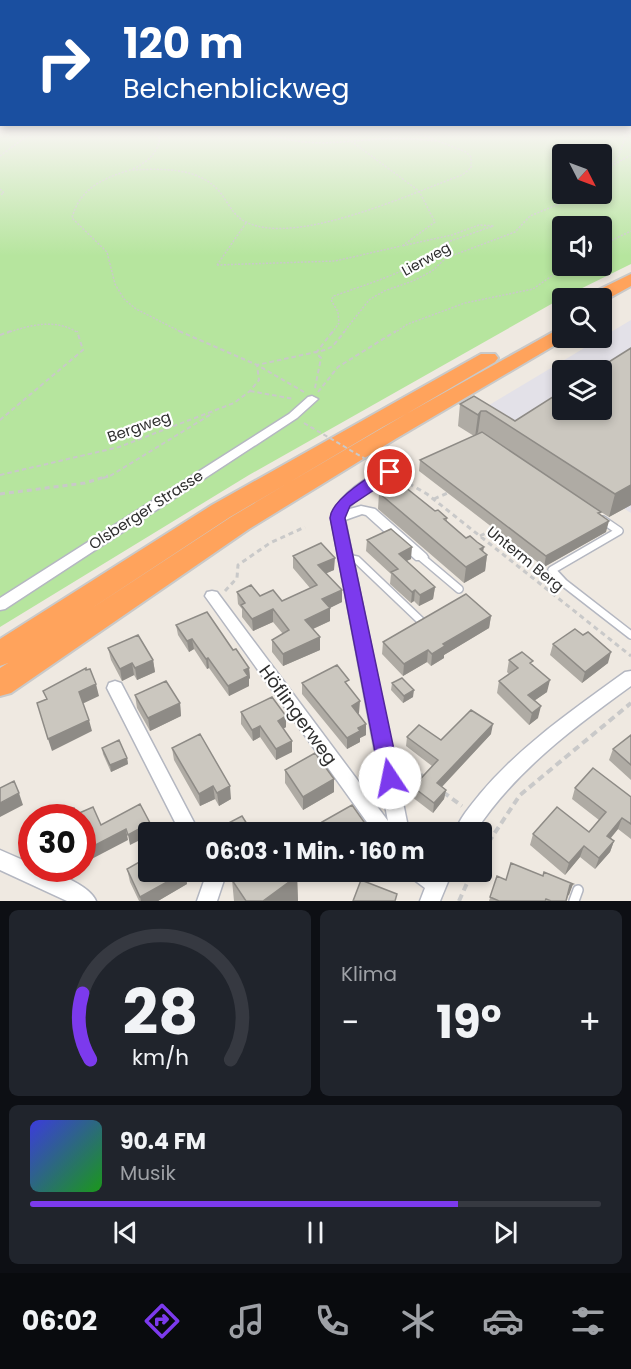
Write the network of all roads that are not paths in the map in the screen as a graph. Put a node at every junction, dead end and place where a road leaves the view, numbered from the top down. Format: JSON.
{"nodes":[{"id":1,"x":631,"y":279,"type":"edge"},
{"id":2,"x":612,"y":289,"type":"edge"},
{"id":3,"x":631,"y":295,"type":"edge"},
{"id":4,"x":612,"y":305,"type":"edge"},
{"id":5,"x":552,"y":323,"type":"edge"},
{"id":6,"x":552,"y":339,"type":"edge"},
{"id":7,"x":312,"y":399,"type":"road end"},
{"id":8,"x":388,"y":472,"type":"road end"},
{"id":9,"x":591,"y":512,"type":"edge"},
{"id":10,"x":338,"y":518,"type":"junction"},
{"id":11,"x":421,"y":557,"type":"joint"},
{"id":12,"x":348,"y":558,"type":"junction"},
{"id":13,"x":459,"y":589,"type":"dead end"},
{"id":14,"x":212,"y":596,"type":"road end"},
{"id":15,"x":0,"y":605,"type":"edge"},
{"id":16,"x":422,"y":622,"type":"edge"},
{"id":17,"x":631,"y":635,"type":"edge"},
{"id":18,"x":0,"y":654,"type":"edge"},
{"id":19,"x":631,"y":677,"type":"edge"},
{"id":20,"x":0,"y":684,"type":"edge"},
{"id":21,"x":115,"y":688,"type":"dead end"},
{"id":22,"x":185,"y":822,"type":"edge"},
{"id":23,"x":378,"y":822,"type":"edge"},
{"id":24,"x":398,"y":822,"type":"edge"},
{"id":25,"x":470,"y":822,"type":"edge"},
{"id":26,"x":0,"y":860,"type":"edge"},
{"id":27,"x":213,"y":882,"type":"edge"},
{"id":28,"x":578,"y":890,"type":"dead end"},
{"id":29,"x":87,"y":901,"type":"edge"},
{"id":30,"x":207,"y":901,"type":"edge"},
{"id":31,"x":574,"y":901,"type":"edge"}],
"edges":[{"from":1,"to":2,"type":"highway"},
{"from":3,"to":4,"type":"highway"},
{"from":5,"to":18,"type":"highway"},
{"from":6,"to":20,"type":"highway"},
{"from":7,"to":15,"type":"street","name":"Olsberger Strasse"},
{"from":8,"to":10,"type":"street"},
{"from":9,"to":17,"type":"lane"},
{"from":10,"to":11,"type":"street"},
{"from":10,"to":12,"type":"street"},
{"from":11,"to":13,"type":"lane"},
{"from":12,"to":16,"type":"lane"},
{"from":12,"to":24,"type":"street"},
{"from":14,"to":23,"type":"street","name":"Höflingerweg"},
{"from":19,"to":25,"type":"street"},
{"from":21,"to":22,"type":"street"},
{"from":26,"to":29,"type":"street"},
{"from":27,"to":30,"type":"street"},
{"from":28,"to":31,"type":"lane"}]}
